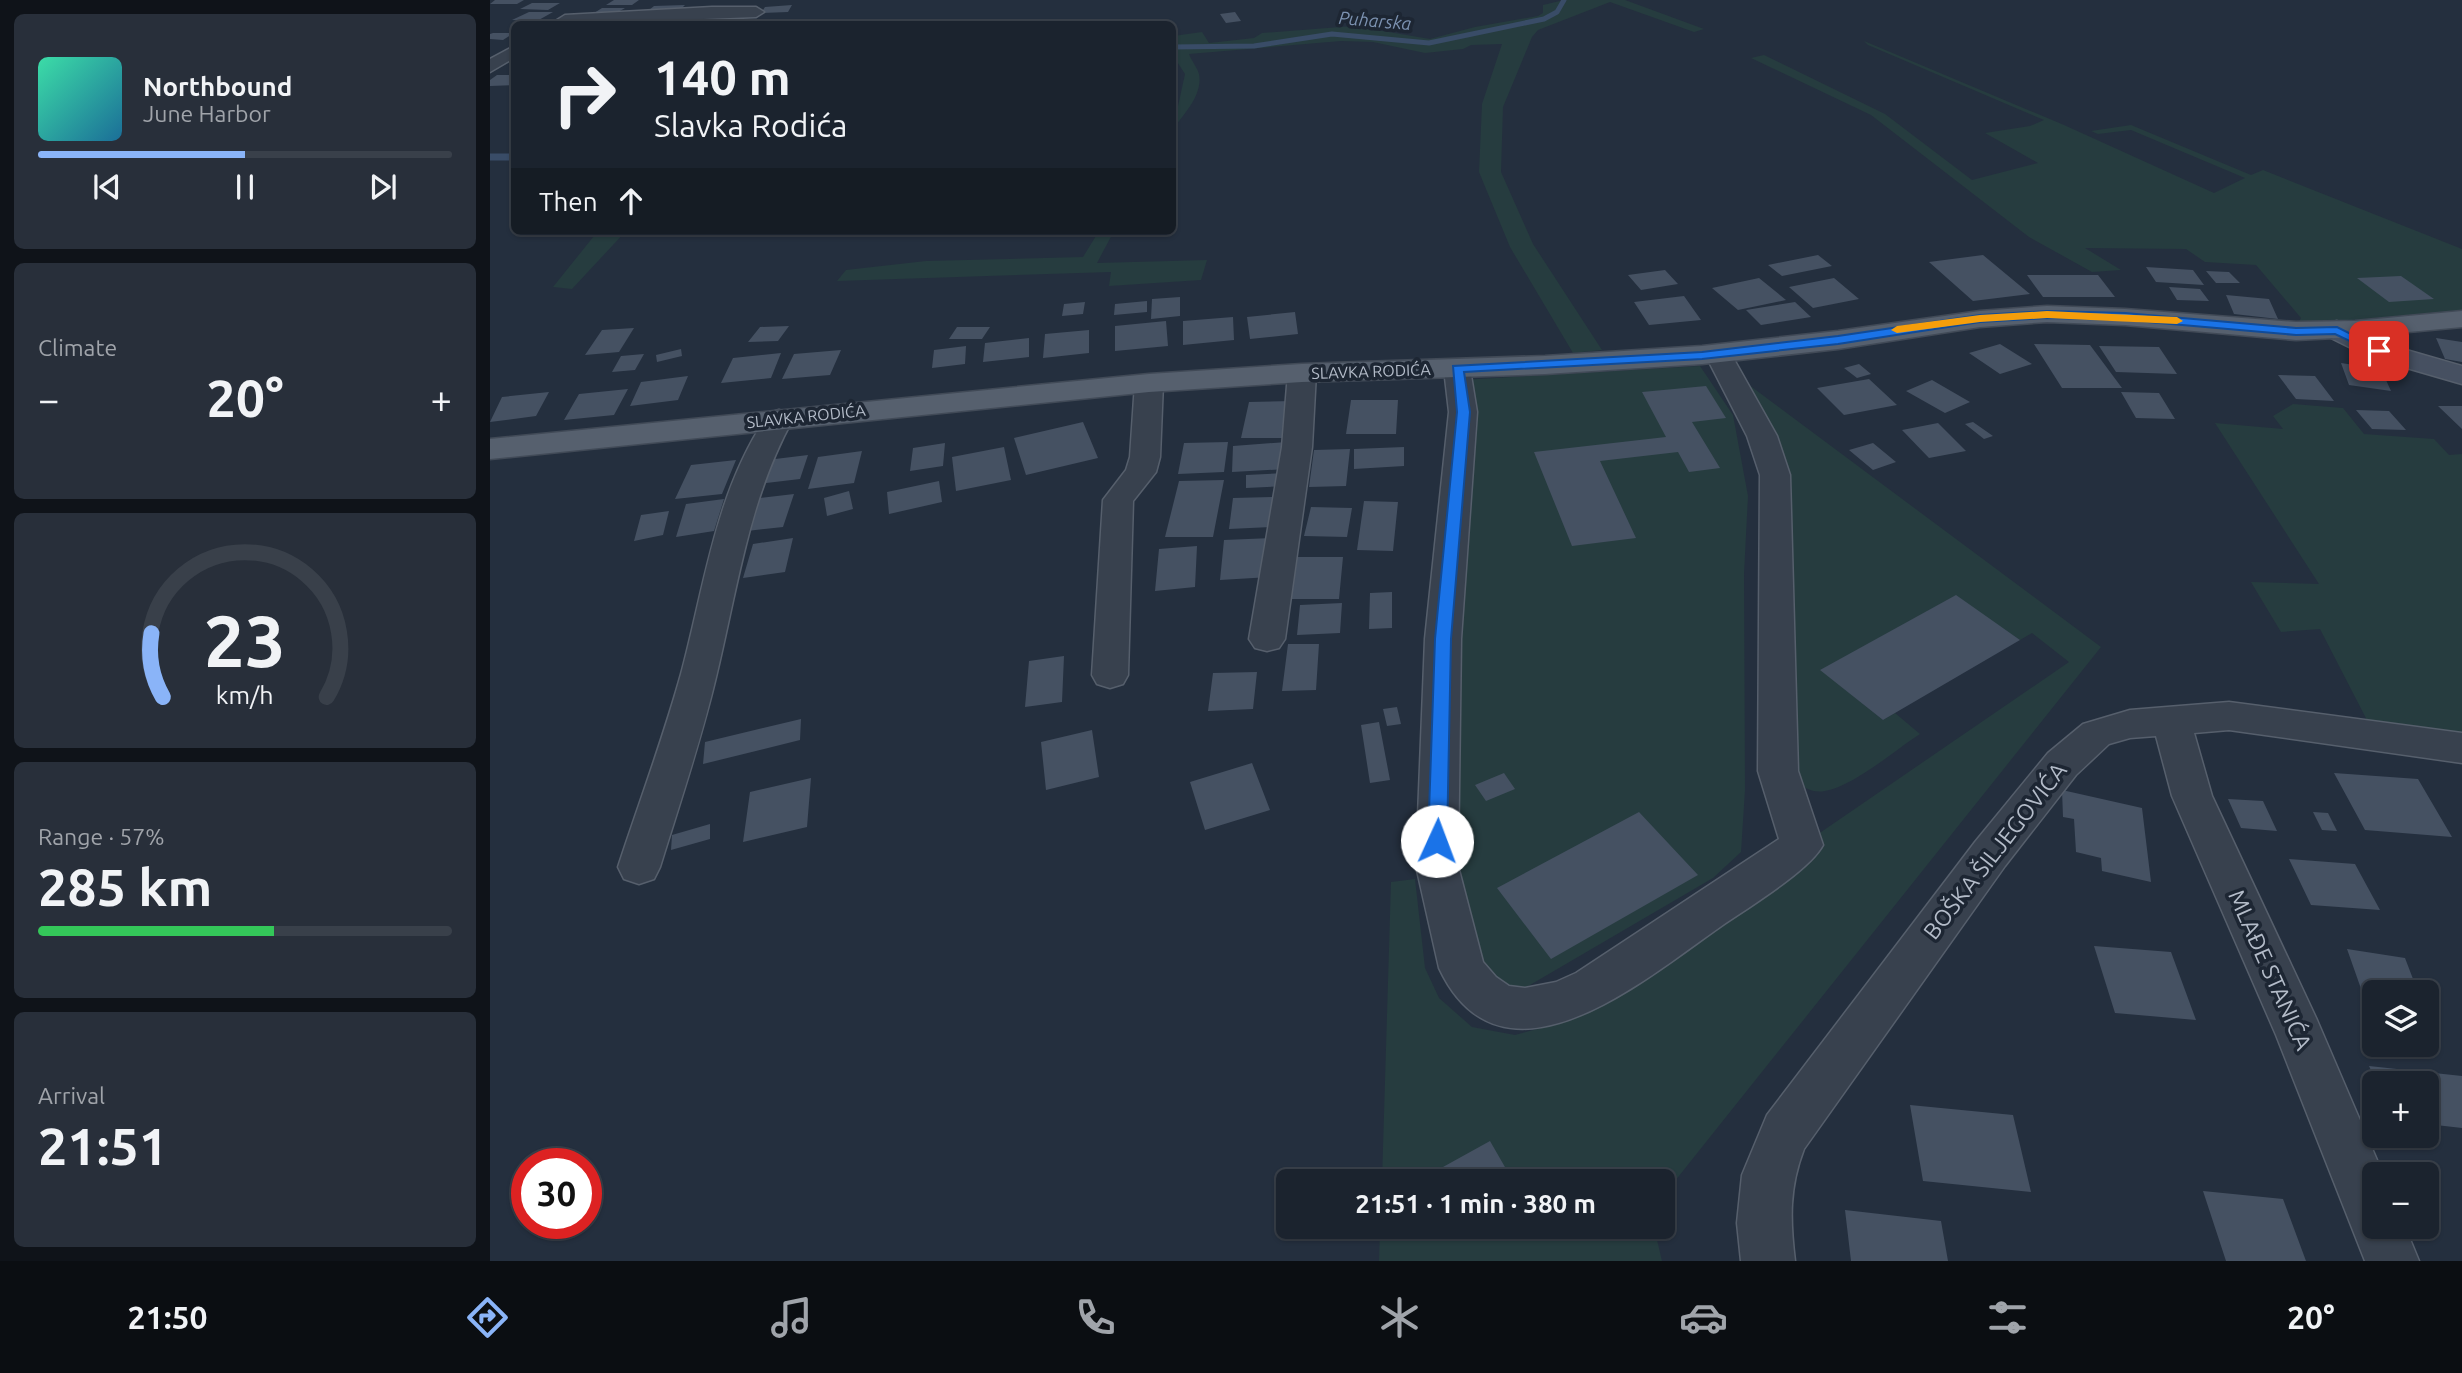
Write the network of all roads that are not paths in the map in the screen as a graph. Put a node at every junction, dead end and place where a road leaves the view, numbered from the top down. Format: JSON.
{"nodes":[{"id":1,"x":600,"y":0,"type":"edge"},
{"id":2,"x":756,"y":12,"type":"dead end"},
{"id":3,"x":564,"y":21,"type":"edge"},
{"id":4,"x":577,"y":21,"type":"edge"},
{"id":5,"x":511,"y":53,"type":"edge"},
{"id":6,"x":490,"y":66,"type":"edge"},
{"id":7,"x":2462,"y":319,"type":"edge"},
{"id":8,"x":2337,"y":330,"type":"junction"},
{"id":9,"x":1718,"y":354,"type":"junction"},
{"id":10,"x":1457,"y":369,"type":"junction"},
{"id":11,"x":1302,"y":373,"type":"junction"},
{"id":12,"x":2462,"y":375,"type":"edge"},
{"id":13,"x":1149,"y":383,"type":"junction"},
{"id":14,"x":779,"y":419,"type":"junction"},
{"id":15,"x":490,"y":449,"type":"edge"},
{"id":16,"x":1267,"y":639,"type":"dead end"},
{"id":17,"x":1110,"y":675,"type":"dead end"},
{"id":18,"x":2171,"y":720,"type":"junction"},
{"id":19,"x":2462,"y":748,"type":"edge"},
{"id":20,"x":639,"y":867,"type":"dead end"},
{"id":21,"x":2362,"y":1186,"type":"edge"},
{"id":22,"x":2383,"y":1239,"type":"edge"},
{"id":23,"x":1768,"y":1261,"type":"edge"},
{"id":24,"x":2392,"y":1261,"type":"edge"}],
"edges":[{"from":1,"to":3,"type":"street"},
{"from":2,"to":4,"type":"street"},
{"from":5,"to":6,"type":"street"},
{"from":7,"to":8,"type":"main road","name":"SLAVKA RODIĆA"},
{"from":8,"to":9,"type":"main road","name":"SLAVKA RODIĆA"},
{"from":8,"to":12,"type":"main road"},
{"from":9,"to":10,"type":"main road","name":"SLAVKA RODIĆA"},
{"from":9,"to":10,"type":"street"},
{"from":10,"to":11,"type":"main road","name":"SLAVKA RODIĆA"},
{"from":11,"to":13,"type":"main road","name":"SLAVKA RODIĆA"},
{"from":11,"to":16,"type":"street"},
{"from":13,"to":14,"type":"main road","name":"SLAVKA RODIĆA"},
{"from":13,"to":17,"type":"street"},
{"from":14,"to":15,"type":"main road","name":"SLAVKA RODIĆA"},
{"from":14,"to":20,"type":"street"},
{"from":18,"to":19,"type":"street","name":"BOŠKA ŠILJEGOVIĆA"},
{"from":18,"to":21,"type":"street","name":"MLAĐE STANIĆA"},
{"from":18,"to":23,"type":"street","name":"BOŠKA ŠILJEGOVIĆA"},
{"from":22,"to":24,"type":"street"}]}
